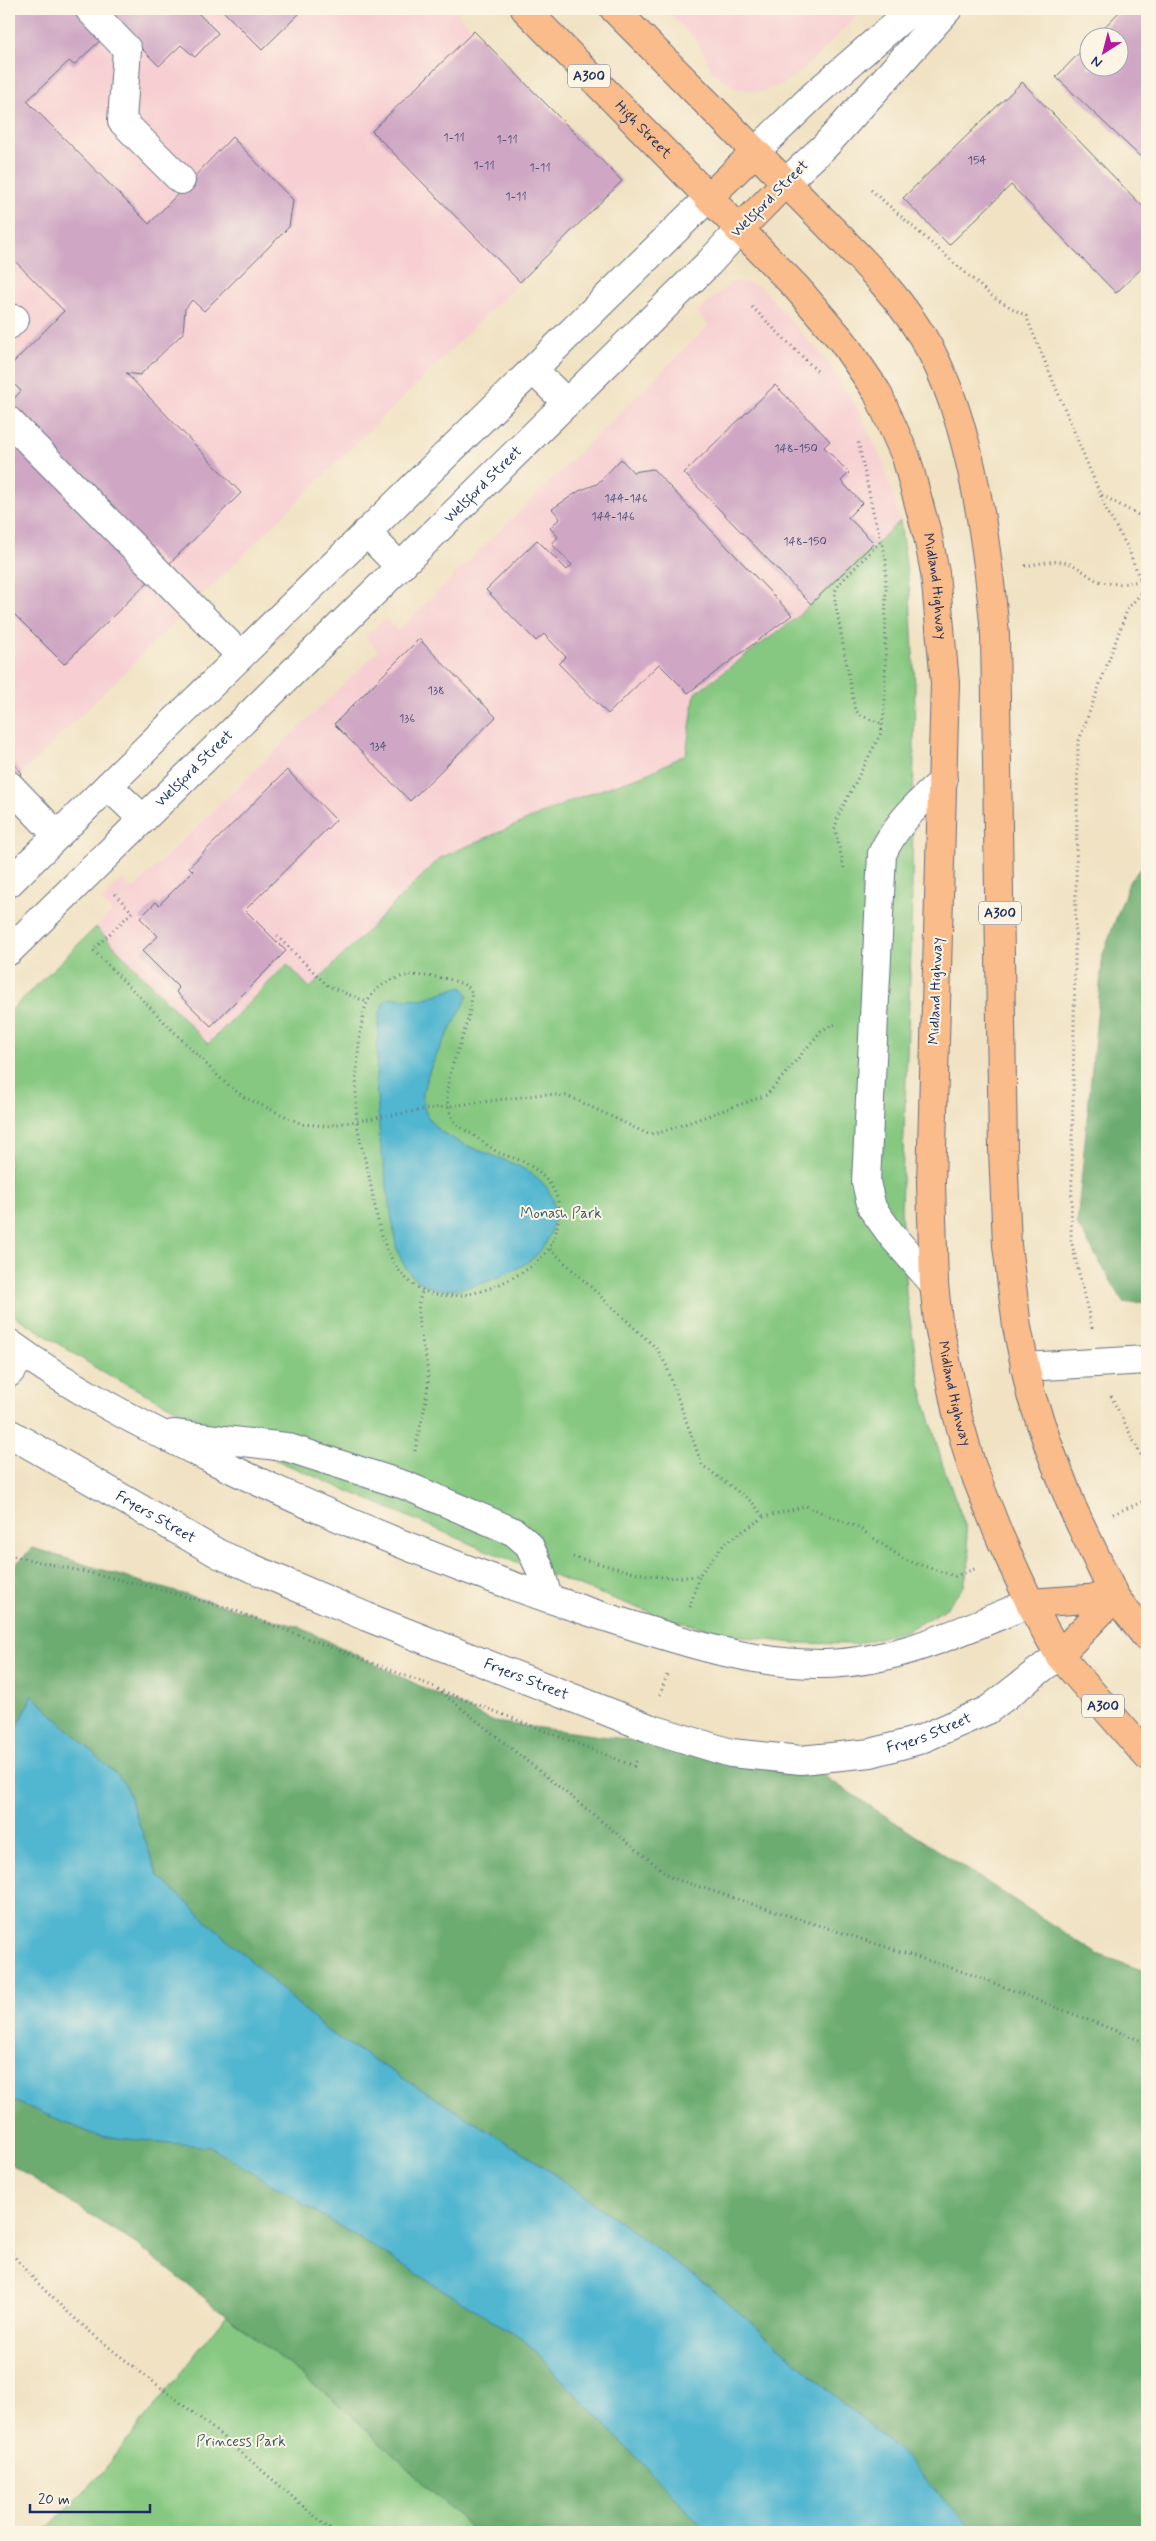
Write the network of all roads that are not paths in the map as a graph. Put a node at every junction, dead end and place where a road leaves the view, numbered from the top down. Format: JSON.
{"nodes":[{"id":1,"x":89,"y":9,"type":"edge"},
{"id":2,"x":525,"y":9,"type":"edge"},
{"id":3,"x":614,"y":9,"type":"edge"},
{"id":4,"x":913,"y":9,"type":"edge"},
{"id":5,"x":948,"y":9,"type":"edge"},
{"id":6,"x":755,"y":152,"type":"junction"},
{"id":7,"x":181,"y":180,"type":"dead end"},
{"id":8,"x":786,"y":182,"type":"junction"},
{"id":9,"x":708,"y":198,"type":"junction"},
{"id":10,"x":739,"y":230,"type":"junction"},
{"id":11,"x":533,"y":370,"type":"junction"},
{"id":12,"x":567,"y":403,"type":"junction"},
{"id":13,"x":9,"y":421,"type":"edge"},
{"id":14,"x":366,"y":532,"type":"junction"},
{"id":15,"x":400,"y":567,"type":"junction"},
{"id":16,"x":240,"y":655,"type":"junction"},
{"id":17,"x":943,"y":781,"type":"junction"},
{"id":18,"x":9,"y":785,"type":"edge"},
{"id":19,"x":108,"y":786,"type":"junction"},
{"id":20,"x":143,"y":819,"type":"junction"},
{"id":21,"x":57,"y":835,"type":"junction"},
{"id":22,"x":9,"y":882,"type":"edge"},
{"id":23,"x":9,"y":951,"type":"edge"},
{"id":24,"x":934,"y":1284,"type":"junction"},
{"id":25,"x":14,"y":1357,"type":"edge"},
{"id":26,"x":1147,"y":1360,"type":"edge"},
{"id":27,"x":1025,"y":1367,"type":"junction"},
{"id":28,"x":156,"y":1432,"type":"junction"},
{"id":29,"x":9,"y":1433,"type":"edge"},
{"id":30,"x":1115,"y":1597,"type":"junction"},
{"id":31,"x":548,"y":1598,"type":"junction"},
{"id":32,"x":1030,"y":1603,"type":"junction"},
{"id":33,"x":1147,"y":1638,"type":"edge"},
{"id":34,"x":1059,"y":1655,"type":"junction"},
{"id":35,"x":1147,"y":1756,"type":"edge"}],
"edges":[{"from":1,"to":7,"type":"street"},
{"from":2,"to":9,"type":"highway","name":"High Street","number":"A300"},
{"from":3,"to":6,"type":"highway","number":"A300"},
{"from":4,"to":6,"type":"street"},
{"from":5,"to":8,"type":"street","name":"Welsford Street"},
{"from":6,"to":8,"type":"highway","number":"A300"},
{"from":6,"to":9,"type":"highway"},
{"from":8,"to":10,"type":"highway","name":"Welsford Street"},
{"from":8,"to":27,"type":"highway","number":"A300"},
{"from":9,"to":10,"type":"highway","name":"High Street","number":"A300"},
{"from":9,"to":11,"type":"street"},
{"from":10,"to":12,"type":"street","name":"Welsford Street"},
{"from":10,"to":17,"type":"highway","name":"Midland Highway","number":"A300"},
{"from":11,"to":12,"type":"street"},
{"from":11,"to":14,"type":"street"},
{"from":12,"to":15,"type":"street","name":"Welsford Street"},
{"from":13,"to":16,"type":"street"},
{"from":14,"to":15,"type":"street"},
{"from":14,"to":16,"type":"street"},
{"from":15,"to":20,"type":"street","name":"Welsford Street"},
{"from":16,"to":19,"type":"street"},
{"from":17,"to":24,"type":"highway","name":"Midland Highway","number":"A300"},
{"from":17,"to":24,"type":"street"},
{"from":18,"to":21,"type":"street"},
{"from":19,"to":20,"type":"street"},
{"from":19,"to":21,"type":"street"},
{"from":20,"to":23,"type":"street","name":"Welsford Street"},
{"from":21,"to":22,"type":"street"},
{"from":24,"to":32,"type":"highway","name":"Midland Highway","number":"A300"},
{"from":25,"to":28,"type":"street"},
{"from":26,"to":27,"type":"street"},
{"from":27,"to":30,"type":"highway","number":"A300"},
{"from":28,"to":31,"type":"street"},
{"from":28,"to":31,"type":"street"},
{"from":29,"to":34,"type":"street","name":"Fryers Street"},
{"from":30,"to":32,"type":"highway"},
{"from":30,"to":33,"type":"highway","number":"A300"},
{"from":30,"to":34,"type":"highway"},
{"from":31,"to":32,"type":"street"},
{"from":32,"to":34,"type":"highway","name":"Midland Highway","number":"A300"},
{"from":34,"to":35,"type":"highway","name":"Midland Highway","number":"A300"}]}
